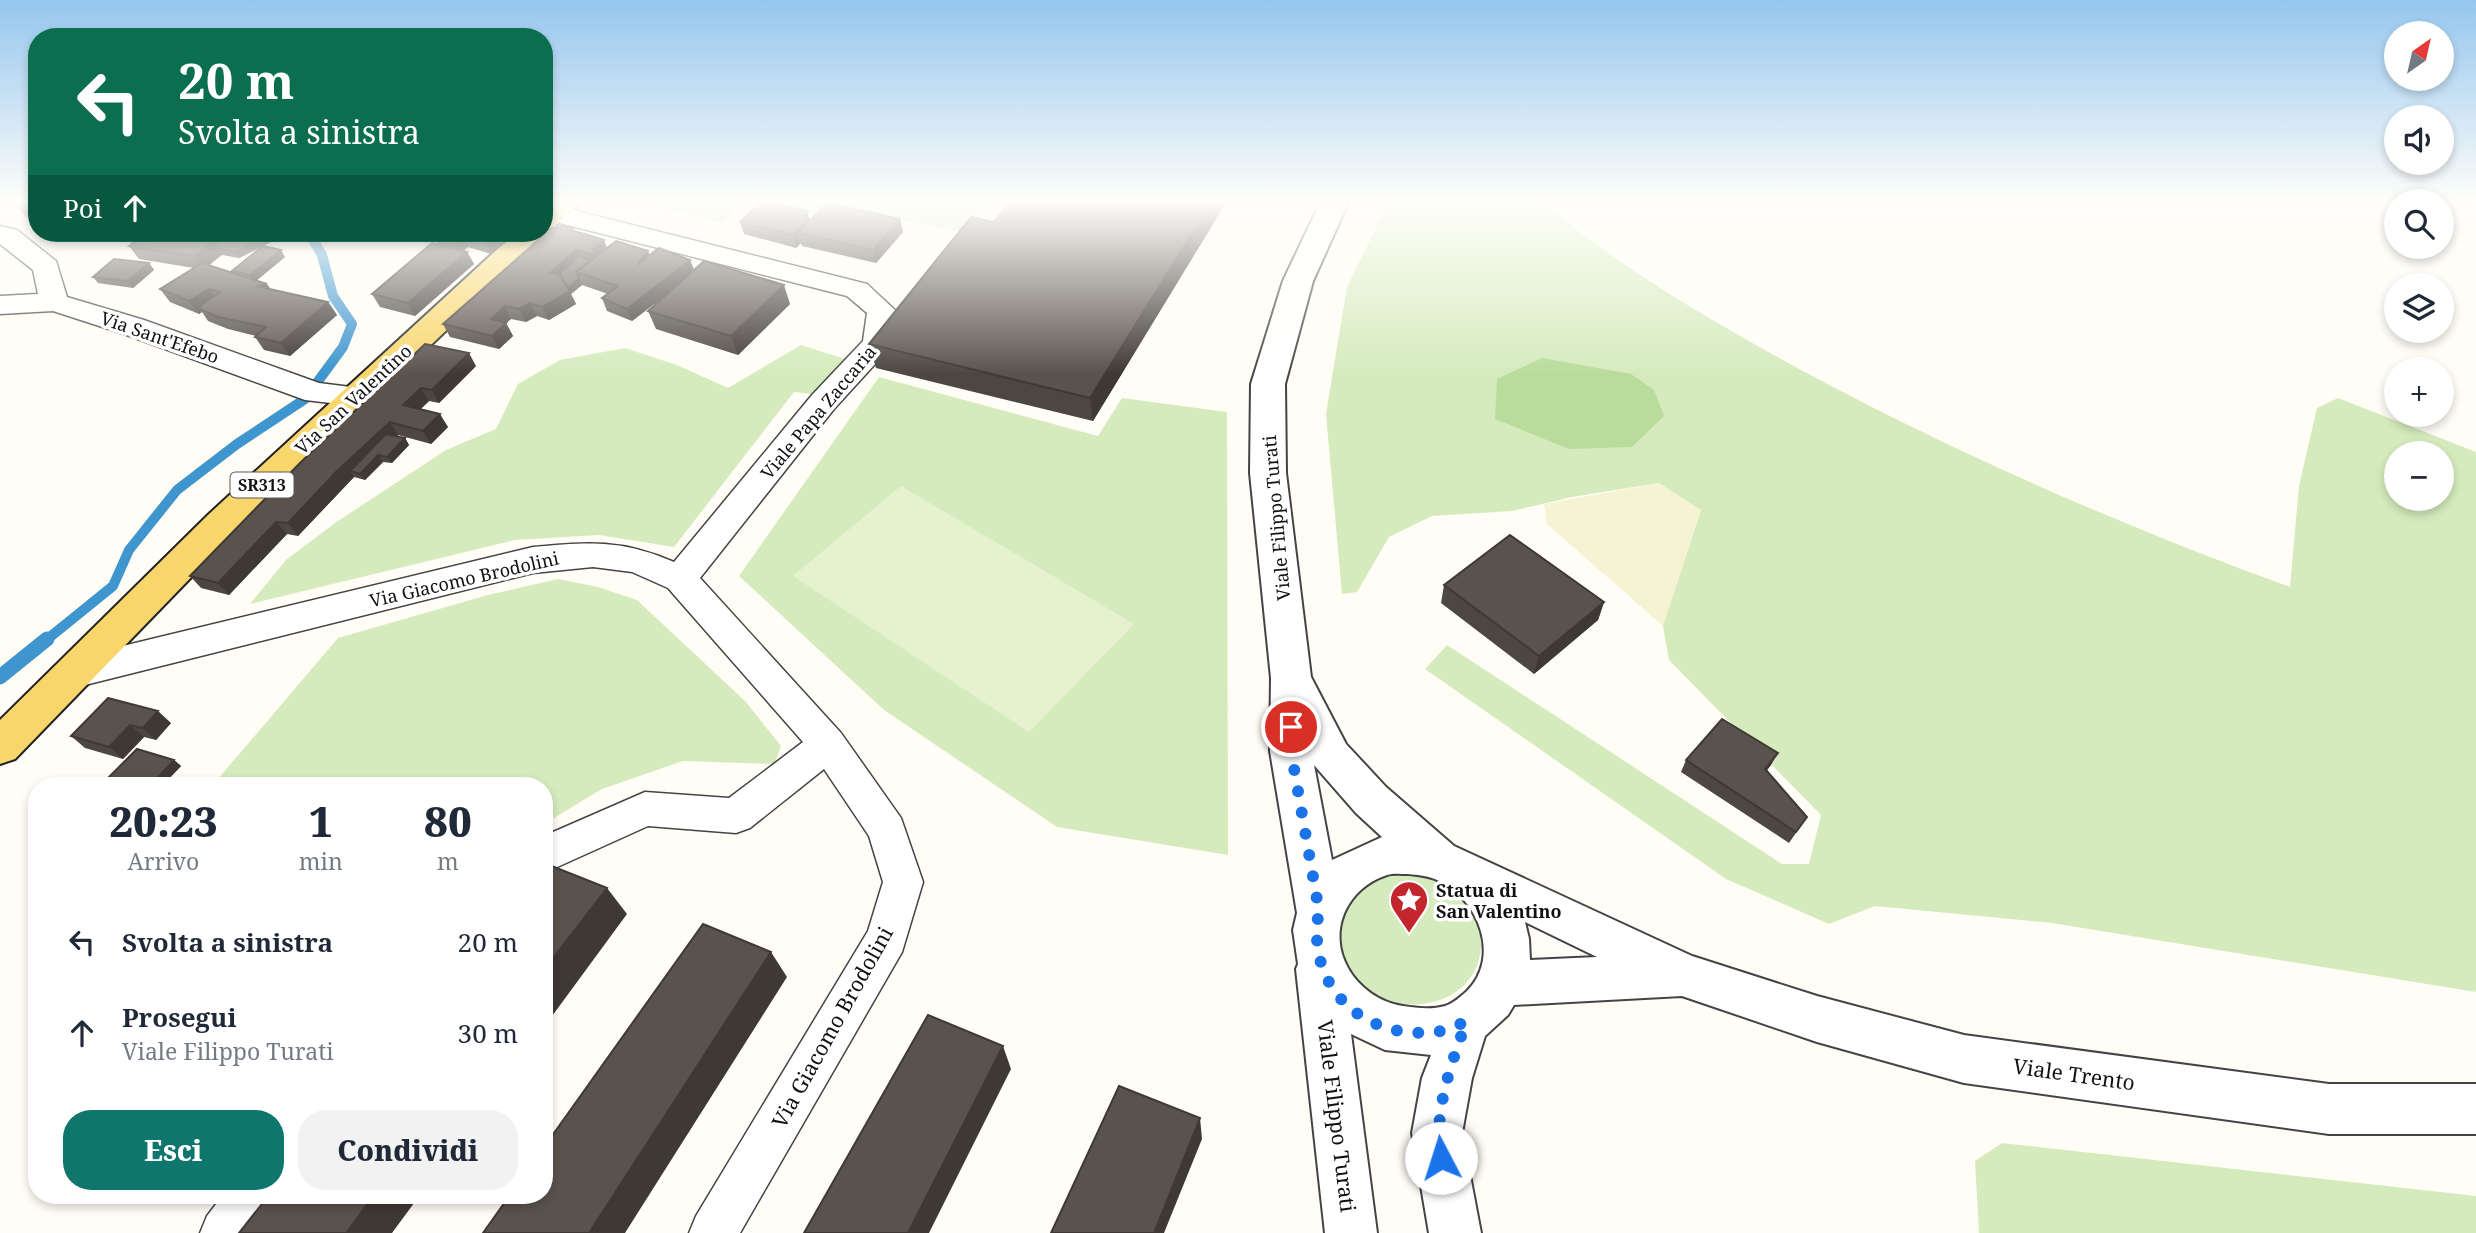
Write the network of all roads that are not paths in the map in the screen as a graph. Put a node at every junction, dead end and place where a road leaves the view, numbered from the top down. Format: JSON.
{"nodes":[{"id":1,"x":34,"y":259,"type":"edge"},
{"id":2,"x":504,"y":259,"type":"edge"},
{"id":3,"x":724,"y":259,"type":"edge"},
{"id":4,"x":1308,"y":259,"type":"edge"},
{"id":5,"x":54,"y":302,"type":"junction"},
{"id":6,"x":0,"y":305,"type":"edge"},
{"id":7,"x":356,"y":396,"type":"junction"},
{"id":8,"x":680,"y":579,"type":"junction"},
{"id":9,"x":73,"y":673,"type":"junction"},
{"id":10,"x":1291,"y":678,"type":"junction"},
{"id":11,"x":828,"y":744,"type":"junction"},
{"id":12,"x":0,"y":747,"type":"edge"},
{"id":13,"x":553,"y":851,"type":"edge"},
{"id":14,"x":1449,"y":865,"type":"junction"},
{"id":15,"x":1318,"y":934,"type":"junction"},
{"id":16,"x":1684,"y":975,"type":"junction"},
{"id":17,"x":1502,"y":983,"type":"junction"},
{"id":18,"x":1466,"y":1022,"type":"junction"},
{"id":19,"x":2476,"y":1109,"type":"edge"},
{"id":20,"x":246,"y":1204,"type":"edge"},
{"id":21,"x":224,"y":1233,"type":"edge"},
{"id":22,"x":713,"y":1233,"type":"edge"},
{"id":23,"x":1351,"y":1233,"type":"edge"},
{"id":24,"x":1455,"y":1233,"type":"edge"}],
"edges":[{"from":1,"to":5,"type":"street"},
{"from":2,"to":7,"type":"main road","name":"Via San Valentino","number":"SR313"},
{"from":3,"to":8,"type":"street","name":"Viale Papa Zaccaria"},
{"from":4,"to":10,"type":"street","name":"Viale Filippo Turati"},
{"from":5,"to":6,"type":"street"},
{"from":5,"to":7,"type":"street","name":"Via Sant'Efebo"},
{"from":7,"to":9,"type":"main road","name":"Via San Valentino","number":"SR313"},
{"from":8,"to":9,"type":"street","name":"Via Giacomo Brodolini"},
{"from":8,"to":11,"type":"street","name":"Via Giacomo Brodolini"},
{"from":9,"to":12,"type":"main road","name":"Via San Valentino","number":"SR313"},
{"from":10,"to":14,"type":"street","name":"Viale Filippo Turati"},
{"from":10,"to":15,"type":"street","name":"Viale Filippo Turati"},
{"from":11,"to":13,"type":"street"},
{"from":11,"to":22,"type":"street","name":"Via Giacomo Brodolini"},
{"from":14,"to":15,"type":"street"},
{"from":14,"to":16,"type":"street","name":"Viale Trento"},
{"from":14,"to":17,"type":"street"},
{"from":15,"to":18,"type":"street"},
{"from":15,"to":23,"type":"street","name":"Viale Filippo Turati"},
{"from":16,"to":17,"type":"street","name":"Viale Trento"},
{"from":16,"to":19,"type":"street","name":"Viale Trento"},
{"from":17,"to":18,"type":"street"},
{"from":18,"to":24,"type":"street"},
{"from":20,"to":21,"type":"street"}]}
